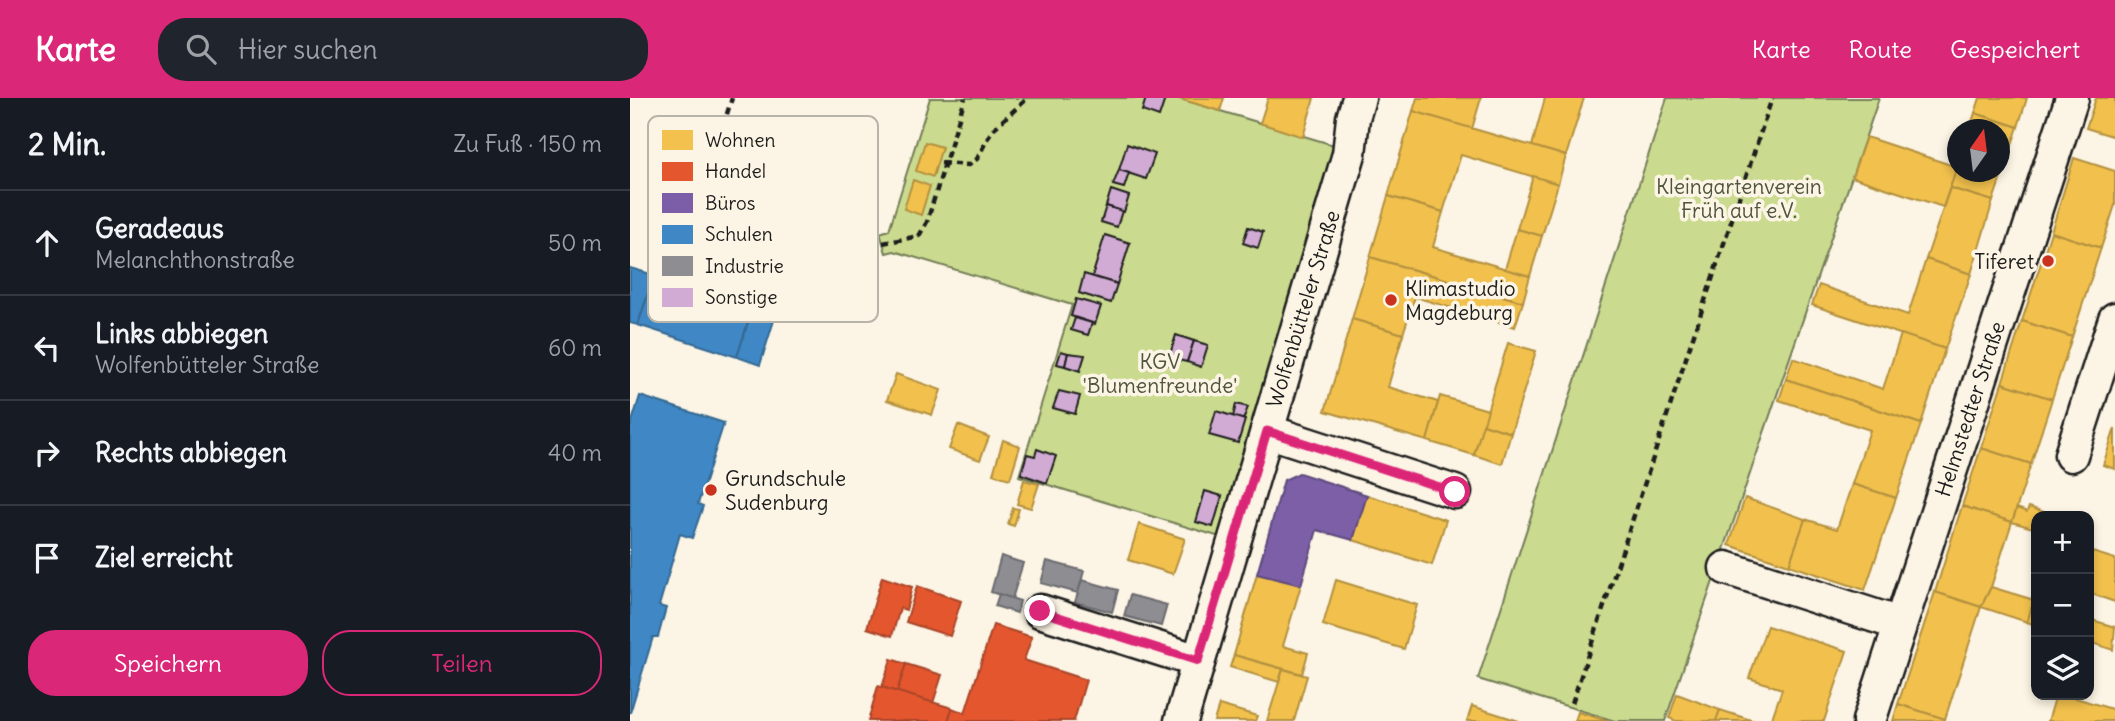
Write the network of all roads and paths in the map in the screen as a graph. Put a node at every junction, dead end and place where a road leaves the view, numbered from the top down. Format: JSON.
{"nodes":[{"id":1,"x":732,"y":98,"type":"edge"},
{"id":2,"x":965,"y":98,"type":"edge"},
{"id":3,"x":1028,"y":98,"type":"edge"},
{"id":4,"x":1359,"y":98,"type":"edge"},
{"id":5,"x":1772,"y":98,"type":"edge"},
{"id":6,"x":2072,"y":98,"type":"edge"},
{"id":7,"x":726,"y":116,"type":"edge"},
{"id":8,"x":943,"y":163,"type":"junction"},
{"id":9,"x":883,"y":243,"type":"dead end"},
{"id":10,"x":2115,"y":319,"type":"edge"},
{"id":11,"x":1267,"y":431,"type":"junction"},
{"id":12,"x":2071,"y":455,"type":"dead end"},
{"id":13,"x":1455,"y":492,"type":"dead end"},
{"id":14,"x":1726,"y":568,"type":"dead end"},
{"id":15,"x":1040,"y":611,"type":"dead end"},
{"id":16,"x":1900,"y":624,"type":"junction"},
{"id":17,"x":1198,"y":661,"type":"junction"},
{"id":18,"x":1572,"y":704,"type":"dead end"},
{"id":19,"x":1181,"y":721,"type":"edge"},
{"id":20,"x":1868,"y":721,"type":"edge"}],
"edges":[{"from":1,"to":7,"type":"path"},
{"from":2,"to":8,"type":"path"},
{"from":3,"to":8,"type":"path"},
{"from":4,"to":11,"type":"street","name":"Wolfenbütteler Straße"},
{"from":5,"to":18,"type":"path"},
{"from":6,"to":16,"type":"street","name":"Helmstedter Straße"},
{"from":8,"to":9,"type":"path"},
{"from":10,"to":12,"type":"street"},
{"from":11,"to":13,"type":"street"},
{"from":11,"to":17,"type":"street","name":"Wolfenbütteler Straße"},
{"from":14,"to":16,"type":"street"},
{"from":15,"to":17,"type":"street"},
{"from":16,"to":20,"type":"street","name":"Helmstedter Straße"},
{"from":17,"to":19,"type":"street","name":"Wolfenbütteler Straße"}]}
